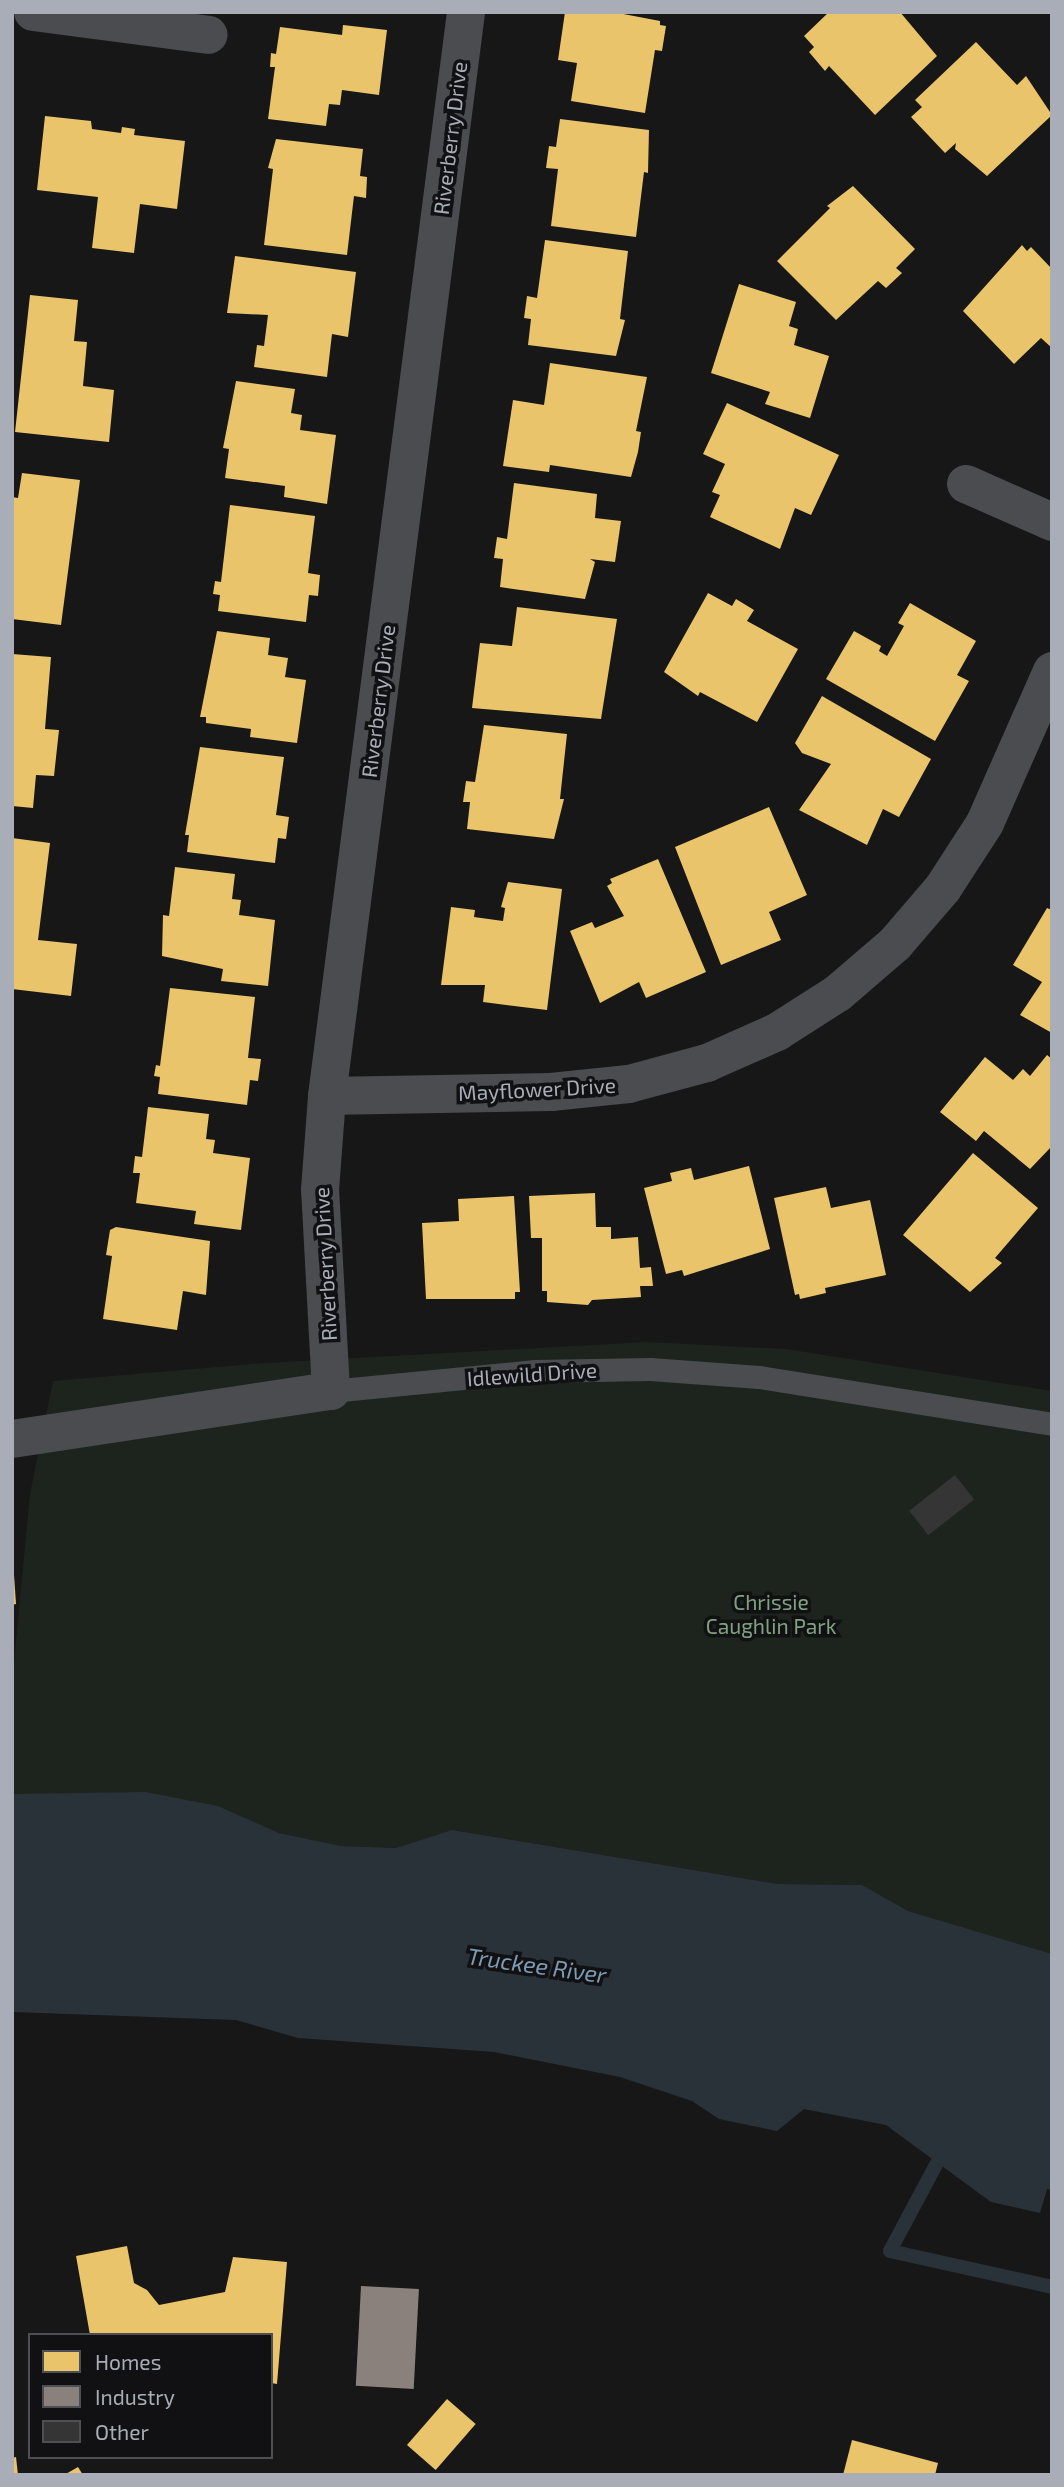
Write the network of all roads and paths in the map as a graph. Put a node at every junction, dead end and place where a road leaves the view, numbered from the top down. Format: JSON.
{"nodes":[{"id":1,"x":33,"y":12,"type":"edge"},
{"id":2,"x":466,"y":12,"type":"edge"},
{"id":3,"x":209,"y":35,"type":"dead end"},
{"id":4,"x":966,"y":484,"type":"dead end"},
{"id":5,"x":1052,"y":522,"type":"edge"},
{"id":6,"x":1052,"y":671,"type":"edge"},
{"id":7,"x":327,"y":1097,"type":"junction"},
{"id":8,"x":331,"y":1391,"type":"junction"},
{"id":9,"x":1052,"y":1424,"type":"edge"},
{"id":10,"x":12,"y":1439,"type":"edge"}],
"edges":[{"from":1,"to":3,"type":"street"},
{"from":2,"to":7,"type":"street","name":"Riverberry Drive"},
{"from":4,"to":5,"type":"street"},
{"from":6,"to":7,"type":"street","name":"Mayflower Drive"},
{"from":7,"to":8,"type":"street","name":"Riverberry Drive"},
{"from":8,"to":9,"type":"lane","name":"Idlewild Drive"},
{"from":8,"to":10,"type":"street","name":"Idlewild Drive"}]}
